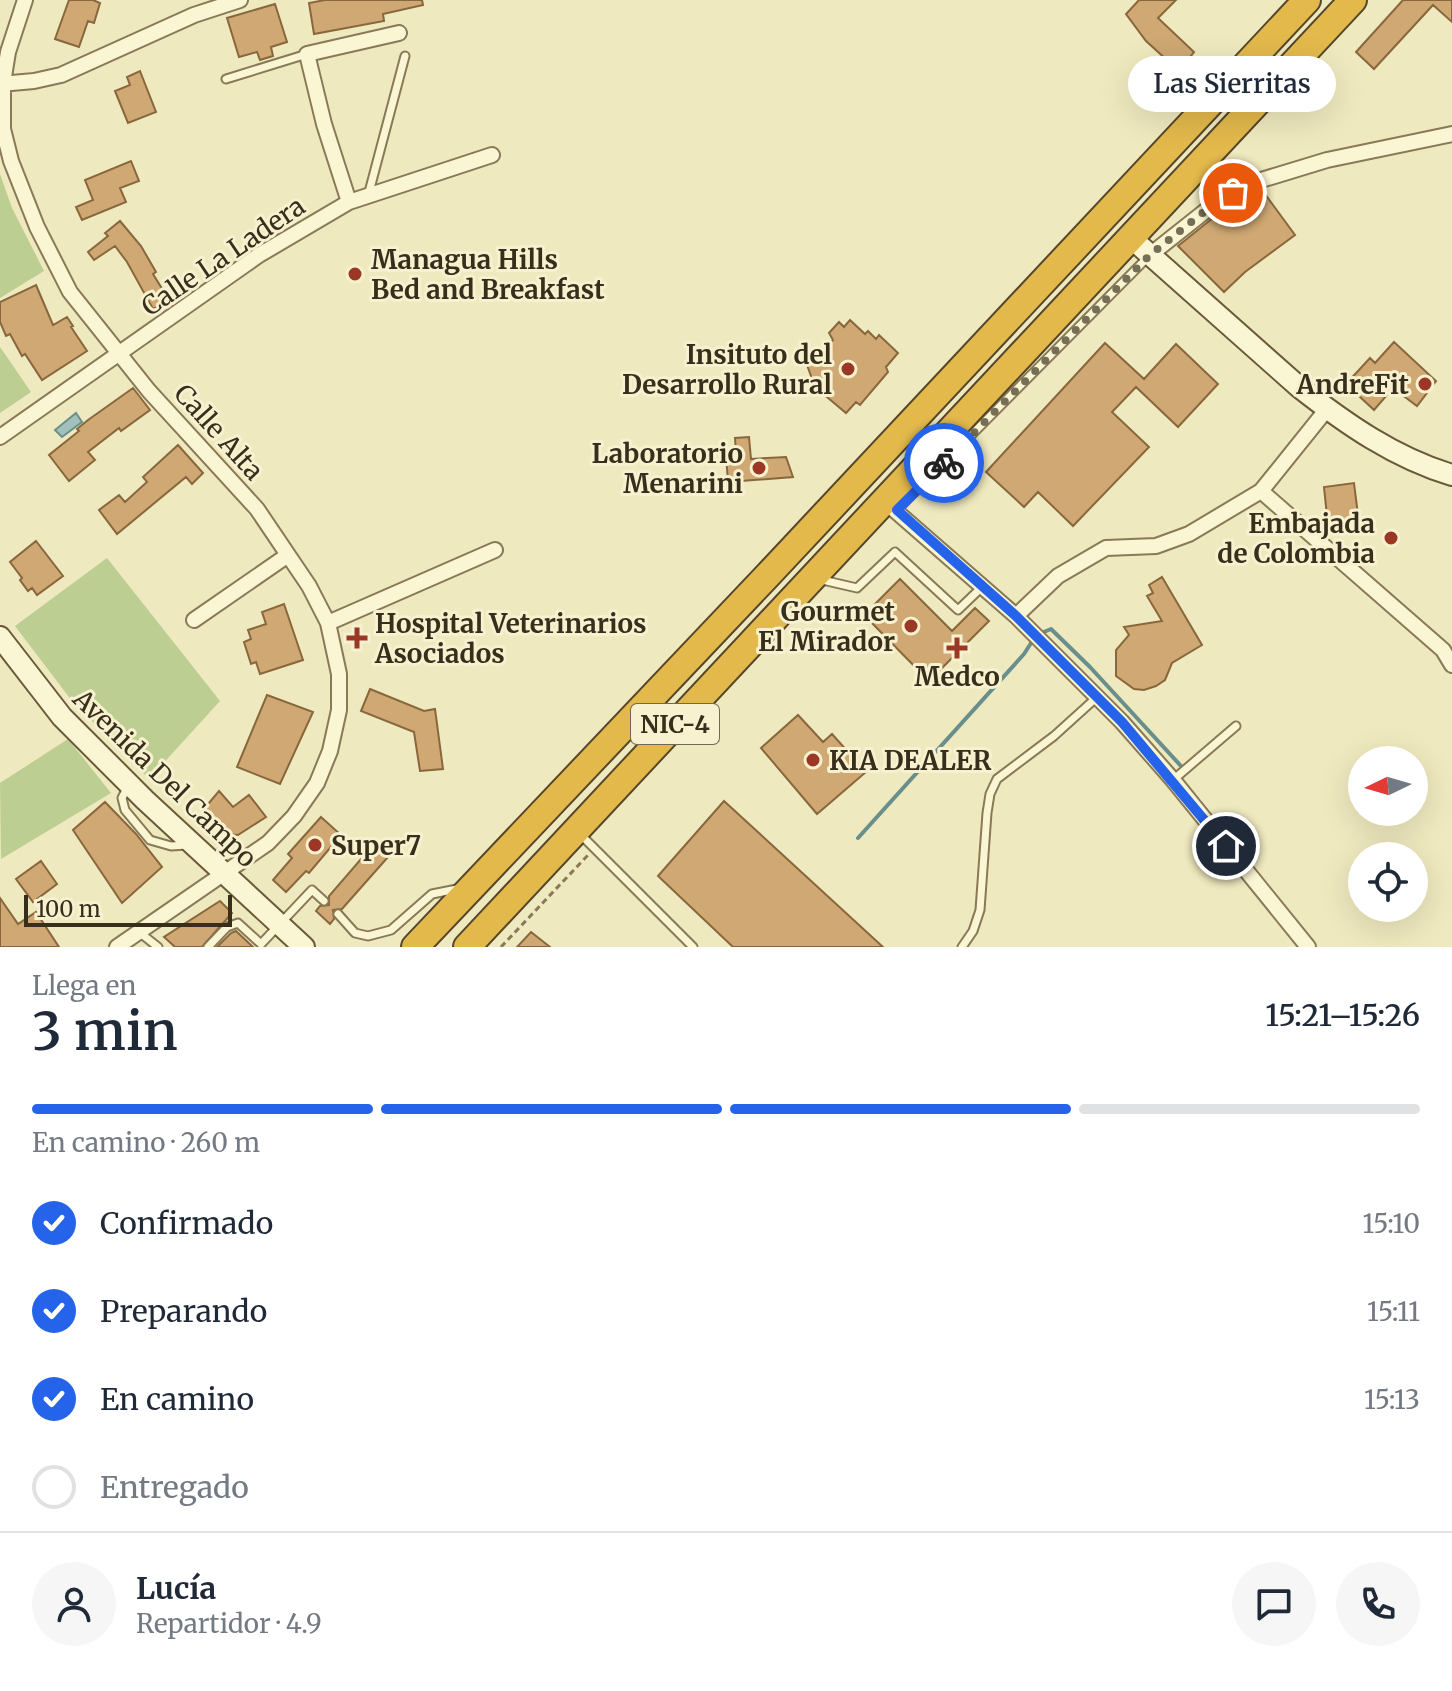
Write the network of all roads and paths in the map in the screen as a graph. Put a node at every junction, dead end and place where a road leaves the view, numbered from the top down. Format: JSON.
{"nodes":[{"id":1,"x":25,"y":0,"type":"edge"},
{"id":2,"x":240,"y":0,"type":"edge"},
{"id":3,"x":1307,"y":0,"type":"edge"},
{"id":4,"x":1353,"y":0,"type":"edge"},
{"id":5,"x":399,"y":33,"type":"dead end"},
{"id":6,"x":307,"y":54,"type":"junction"},
{"id":7,"x":405,"y":56,"type":"dead end"},
{"id":8,"x":226,"y":79,"type":"dead end"},
{"id":9,"x":2,"y":84,"type":"edge"},
{"id":10,"x":1452,"y":134,"type":"edge"},
{"id":11,"x":492,"y":155,"type":"dead end"},
{"id":12,"x":367,"y":198,"type":"junction"},
{"id":13,"x":349,"y":202,"type":"junction"},
{"id":14,"x":1130,"y":237,"type":"junction"},
{"id":15,"x":1150,"y":255,"type":"junction"},
{"id":16,"x":120,"y":354,"type":"junction"},
{"id":17,"x":962,"y":368,"type":"junction"},
{"id":18,"x":1327,"y":409,"type":"junction"},
{"id":19,"x":0,"y":437,"type":"edge"},
{"id":20,"x":1452,"y":475,"type":"edge"},
{"id":21,"x":1261,"y":491,"type":"junction"},
{"id":22,"x":890,"y":505,"type":"junction"},
{"id":23,"x":495,"y":550,"type":"dead end"},
{"id":24,"x":288,"y":555,"type":"junction"},
{"id":25,"x":768,"y":575,"type":"junction"},
{"id":26,"x":811,"y":578,"type":"junction"},
{"id":27,"x":982,"y":586,"type":"junction"},
{"id":28,"x":1016,"y":616,"type":"junction"},
{"id":29,"x":194,"y":620,"type":"dead end"},
{"id":30,"x":328,"y":623,"type":"junction"},
{"id":31,"x":0,"y":637,"type":"edge"},
{"id":32,"x":1452,"y":665,"type":"edge"},
{"id":33,"x":1096,"y":698,"type":"junction"},
{"id":34,"x":1236,"y":726,"type":"dead end"},
{"id":35,"x":1173,"y":780,"type":"junction"},
{"id":36,"x":585,"y":839,"type":"junction"},
{"id":37,"x":223,"y":873,"type":"junction"},
{"id":38,"x":473,"y":886,"type":"junction"},
{"id":39,"x":324,"y":901,"type":"dead end"},
{"id":40,"x":338,"y":914,"type":"dead end"},
{"id":41,"x":492,"y":919,"type":"junction"},
{"id":42,"x":278,"y":924,"type":"junction"},
{"id":43,"x":139,"y":932,"type":"junction"},
{"id":44,"x":1297,"y":935,"type":"junction"},
{"id":45,"x":262,"y":946,"type":"edge"},
{"id":46,"x":117,"y":947,"type":"edge"},
{"id":47,"x":158,"y":947,"type":"edge"},
{"id":48,"x":208,"y":947,"type":"edge"},
{"id":49,"x":304,"y":947,"type":"edge"},
{"id":50,"x":415,"y":947,"type":"edge"},
{"id":51,"x":452,"y":947,"type":"edge"},
{"id":52,"x":467,"y":947,"type":"edge"},
{"id":53,"x":501,"y":947,"type":"edge"},
{"id":54,"x":693,"y":947,"type":"edge"},
{"id":55,"x":962,"y":947,"type":"edge"},
{"id":56,"x":1286,"y":947,"type":"edge"},
{"id":57,"x":1308,"y":947,"type":"edge"}],
"edges":[{"from":1,"to":9,"type":"street","name":"Calle Alta"},
{"from":2,"to":9,"type":"street"},
{"from":3,"to":17,"type":"highway","number":"NIC-4"},
{"from":4,"to":14,"type":"highway","number":"NIC-4"},
{"from":5,"to":6,"type":"street"},
{"from":6,"to":8,"type":"lane"},
{"from":6,"to":13,"type":"street"},
{"from":7,"to":12,"type":"lane"},
{"from":9,"to":16,"type":"street","name":"Calle Alta"},
{"from":10,"to":15,"type":"street"},
{"from":11,"to":12,"type":"street","name":"Calle La Ladera"},
{"from":12,"to":13,"type":"street","name":"Calle La Ladera"},
{"from":13,"to":16,"type":"street","name":"Calle La Ladera"},
{"from":14,"to":15,"type":"street"},
{"from":14,"to":22,"type":"highway","number":"NIC-4"},
{"from":15,"to":18,"type":"street"},
{"from":15,"to":22,"type":"lane"},
{"from":16,"to":19,"type":"street","name":"Calle La Ladera"},
{"from":16,"to":24,"type":"street","name":"Calle Alta"},
{"from":17,"to":22,"type":"highway"},
{"from":17,"to":25,"type":"highway","number":"NIC-4"},
{"from":18,"to":20,"type":"street"},
{"from":18,"to":21,"type":"street"},
{"from":21,"to":28,"type":"street"},
{"from":21,"to":32,"type":"street"},
{"from":22,"to":25,"type":"highway"},
{"from":22,"to":26,"type":"highway","number":"NIC-4"},
{"from":22,"to":27,"type":"street"},
{"from":23,"to":30,"type":"street"},
{"from":24,"to":29,"type":"street"},
{"from":24,"to":30,"type":"street","name":"Calle Alta"},
{"from":25,"to":38,"type":"highway","number":"NIC-4"},
{"from":26,"to":27,"type":"lane"},
{"from":26,"to":36,"type":"highway","number":"NIC-4"},
{"from":27,"to":28,"type":"street"},
{"from":28,"to":33,"type":"street"},
{"from":30,"to":37,"type":"street","name":"Calle Alta"},
{"from":31,"to":37,"type":"street","name":"Avenida Del Campo"},
{"from":33,"to":35,"type":"street"},
{"from":33,"to":55,"type":"lane"},
{"from":34,"to":35,"type":"lane"},
{"from":35,"to":44,"type":"street"},
{"from":36,"to":41,"type":"highway","number":"NIC-4"},
{"from":36,"to":53,"type":"path"},
{"from":36,"to":54,"type":"lane"},
{"from":37,"to":42,"type":"street","name":"Avenida Del Campo"},
{"from":37,"to":43,"type":"street","name":"Calle Alta"},
{"from":38,"to":40,"type":"lane"},
{"from":38,"to":50,"type":"highway","number":"NIC-4"},
{"from":39,"to":42,"type":"lane"},
{"from":41,"to":51,"type":"highway"},
{"from":41,"to":52,"type":"highway","number":"NIC-4"},
{"from":42,"to":45,"type":"lane"},
{"from":42,"to":49,"type":"street","name":"Avenida Del Campo"},
{"from":43,"to":46,"type":"street","name":"Calle Alta"},
{"from":43,"to":47,"type":"lane"},
{"from":44,"to":56,"type":"street"},
{"from":44,"to":57,"type":"street"},
{"from":45,"to":48,"type":"lane"}]}
